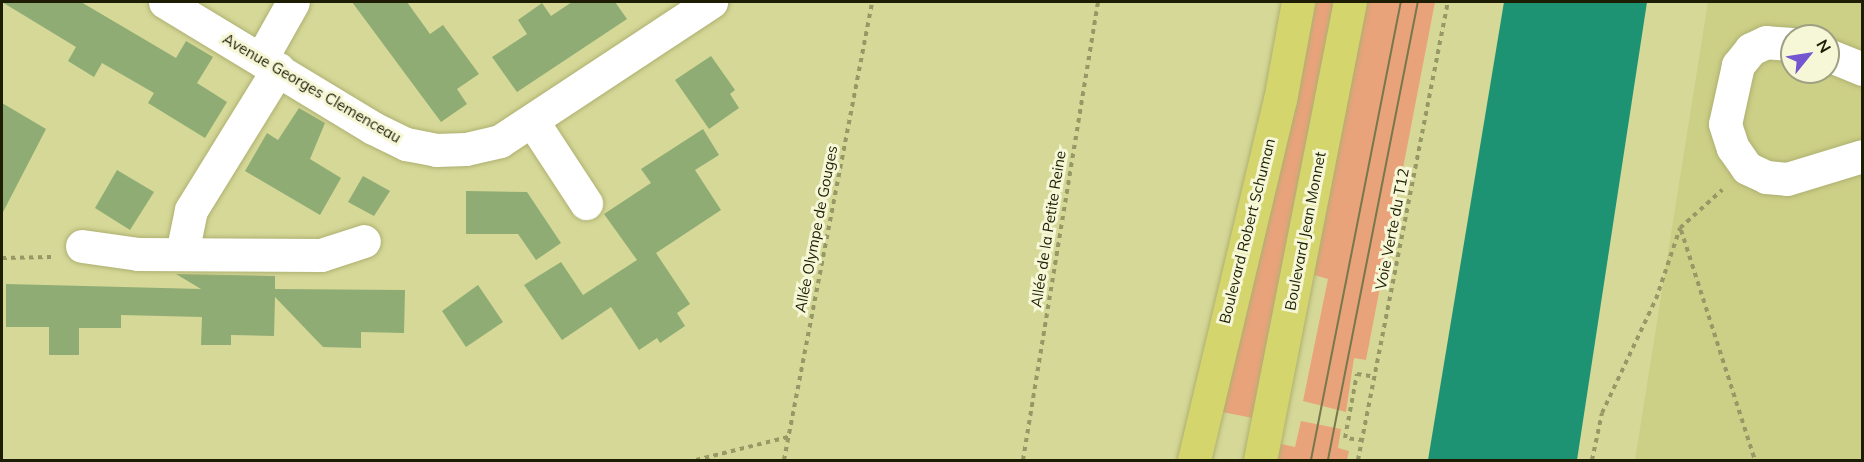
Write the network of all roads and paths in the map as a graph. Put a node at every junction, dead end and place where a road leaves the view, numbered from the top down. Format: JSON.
{"nodes":[{"id":1,"x":165,"y":2,"type":"edge"},
{"id":2,"x":293,"y":2,"type":"edge"},
{"id":3,"x":711,"y":2,"type":"edge"},
{"id":4,"x":872,"y":2,"type":"edge"},
{"id":5,"x":1098,"y":2,"type":"edge"},
{"id":6,"x":1298,"y":2,"type":"edge"},
{"id":7,"x":1350,"y":2,"type":"edge"},
{"id":8,"x":1448,"y":2,"type":"edge"},
{"id":9,"x":1780,"y":43,"type":"edge"},
{"id":10,"x":1840,"y":60,"type":"edge"},
{"id":11,"x":270,"y":64,"type":"junction"},
{"id":12,"x":1863,"y":69,"type":"edge"},
{"id":13,"x":532,"y":122,"type":"junction"},
{"id":14,"x":1863,"y":156,"type":"edge"},
{"id":15,"x":1747,"y":168,"type":"junction"},
{"id":16,"x":586,"y":203,"type":"dead end"},
{"id":17,"x":1680,"y":228,"type":"junction"},
{"id":18,"x":364,"y":241,"type":"dead end"},
{"id":19,"x":82,"y":246,"type":"joint"},
{"id":20,"x":182,"y":253,"type":"junction"},
{"id":21,"x":2,"y":258,"type":"edge"},
{"id":22,"x":1375,"y":377,"type":"junction"},
{"id":23,"x":789,"y":437,"type":"junction"},
{"id":24,"x":1362,"y":440,"type":"junction"},
{"id":25,"x":696,"y":460,"type":"edge"},
{"id":26,"x":784,"y":460,"type":"edge"},
{"id":27,"x":1023,"y":460,"type":"edge"},
{"id":28,"x":1194,"y":460,"type":"edge"},
{"id":29,"x":1260,"y":460,"type":"edge"},
{"id":30,"x":1358,"y":460,"type":"edge"},
{"id":31,"x":1592,"y":460,"type":"edge"},
{"id":32,"x":1755,"y":460,"type":"edge"}],
"edges":[{"from":1,"to":11,"type":"street","name":"Avenue Georges Clemenceau"},
{"from":2,"to":11,"type":"street"},
{"from":3,"to":13,"type":"street","name":"Avenue Georges Clemenceau"},
{"from":4,"to":23,"type":"path","name":"Allée Olympe de Gouges"},
{"from":5,"to":27,"type":"path","name":"Allée de la Petite Reine"},
{"from":6,"to":28,"type":"main road","name":"Boulevard Robert Schuman"},
{"from":7,"to":29,"type":"main road","name":"Boulevard Jean Monnet"},
{"from":8,"to":22,"type":"path","name":"Voie Verte du T12"},
{"from":9,"to":15,"type":"street"},
{"from":10,"to":12,"type":"street"},
{"from":11,"to":13,"type":"street","name":"Avenue Georges Clemenceau"},
{"from":11,"to":20,"type":"street"},
{"from":13,"to":16,"type":"street"},
{"from":14,"to":15,"type":"street"},
{"from":15,"to":17,"type":"path"},
{"from":17,"to":31,"type":"path"},
{"from":17,"to":32,"type":"path"},
{"from":18,"to":20,"type":"street"},
{"from":19,"to":20,"type":"street"},
{"from":19,"to":21,"type":"path"},
{"from":22,"to":24,"type":"path","name":"Voie Verte du T12"},
{"from":22,"to":24,"type":"path"},
{"from":23,"to":25,"type":"path"},
{"from":23,"to":26,"type":"path","name":"Allée Olympe de Gouges"},
{"from":24,"to":30,"type":"path","name":"Voie Verte du T12"}]}
